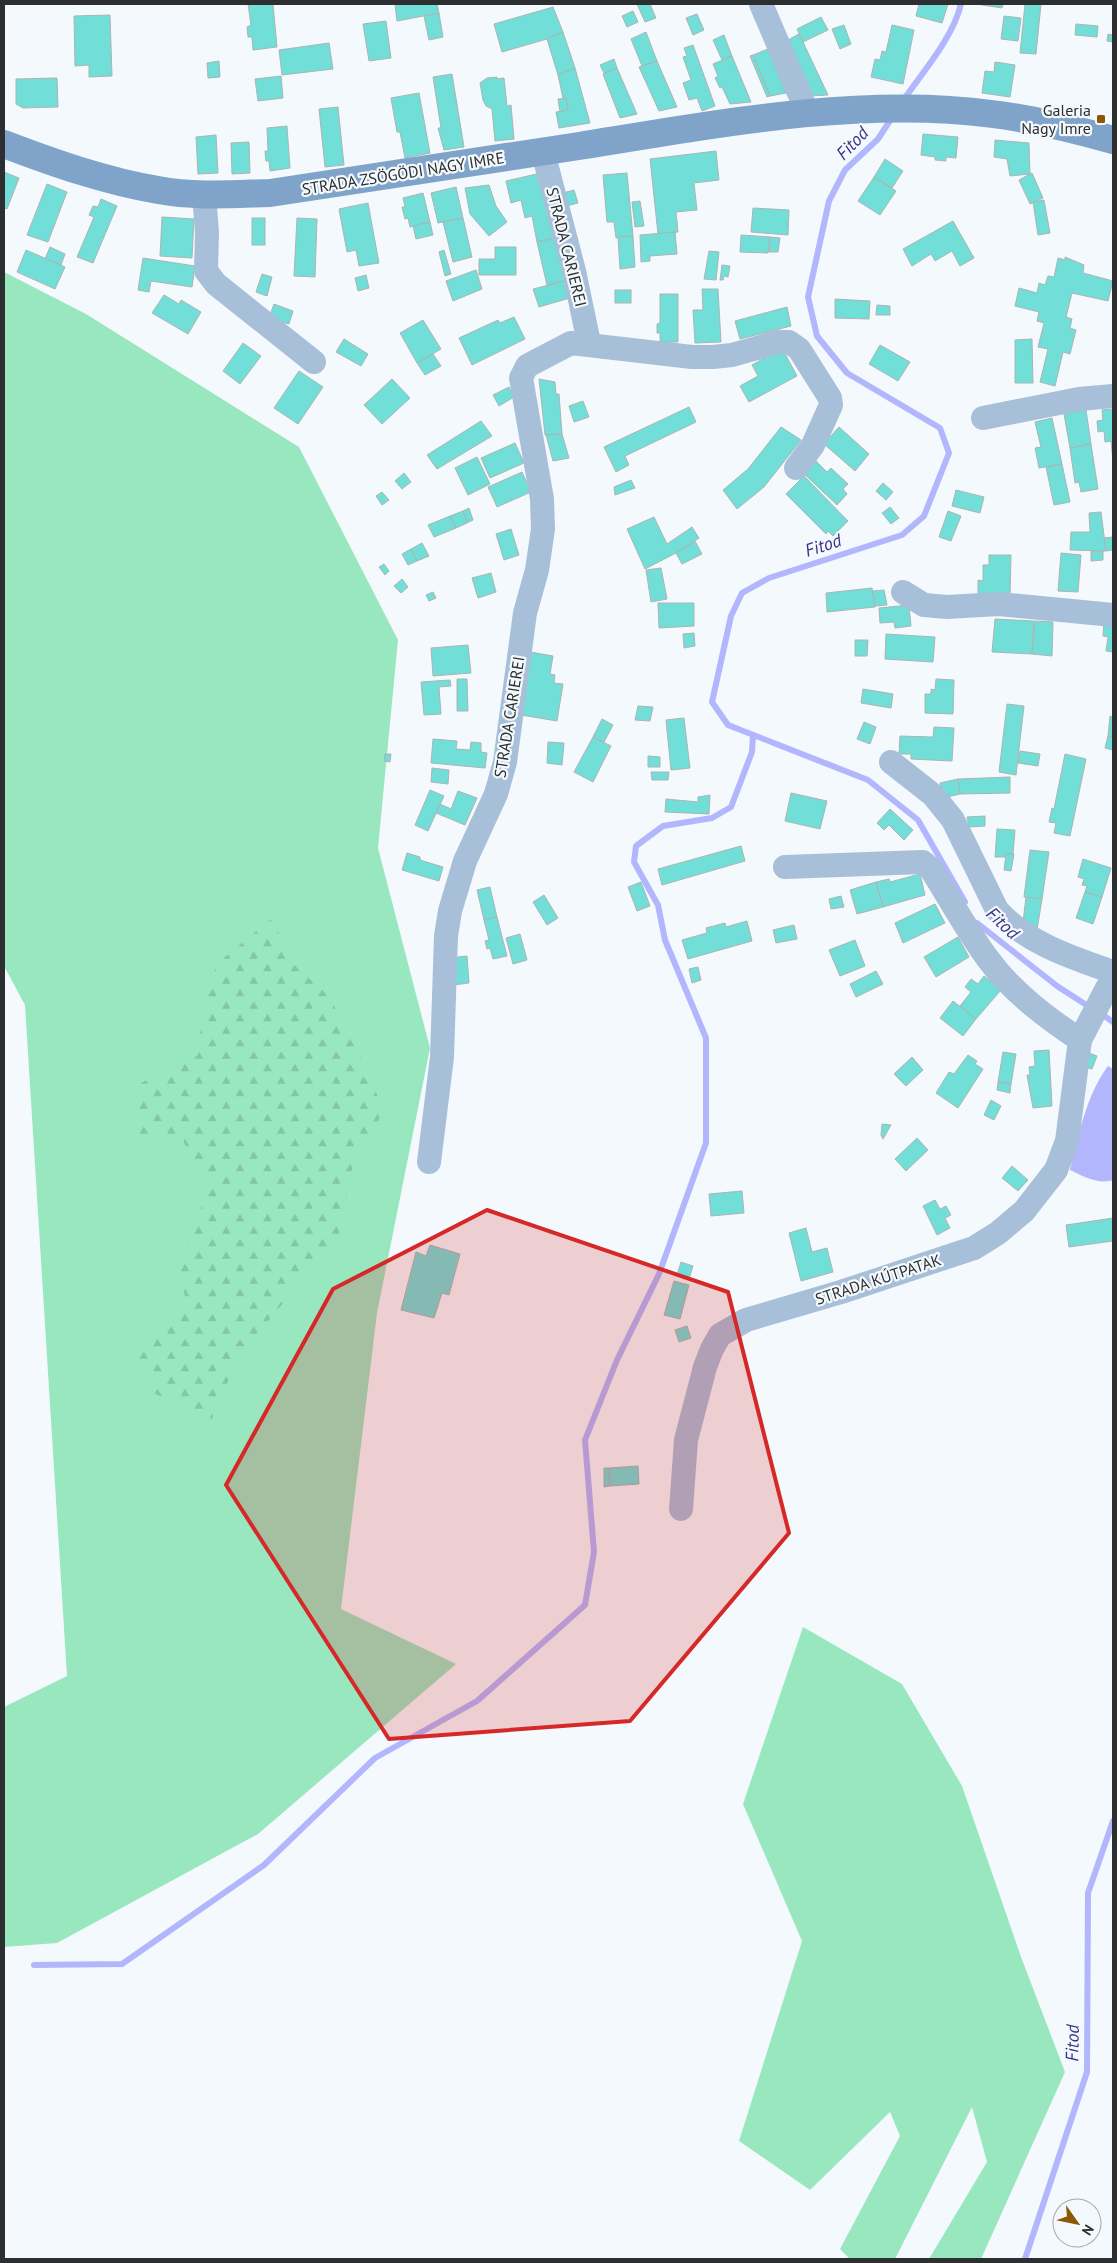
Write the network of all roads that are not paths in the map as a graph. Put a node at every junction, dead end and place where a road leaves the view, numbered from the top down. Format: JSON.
{"nodes":[{"id":1,"x":761,"y":4,"type":"edge"},
{"id":2,"x":808,"y":114,"type":"junction"},
{"id":3,"x":1113,"y":140,"type":"edge"},
{"id":4,"x":4,"y":144,"type":"edge"},
{"id":5,"x":543,"y":152,"type":"junction"},
{"id":6,"x":204,"y":195,"type":"junction"},
{"id":7,"x":589,"y":343,"type":"junction"},
{"id":8,"x":314,"y":362,"type":"dead end"},
{"id":9,"x":1113,"y":396,"type":"edge"},
{"id":10,"x":983,"y":418,"type":"dead end"},
{"id":11,"x":796,"y":468,"type":"dead end"},
{"id":12,"x":903,"y":592,"type":"dead end"},
{"id":13,"x":1113,"y":615,"type":"edge"},
{"id":14,"x":891,"y":762,"type":"dead end"},
{"id":15,"x":785,"y":867,"type":"dead end"},
{"id":16,"x":1111,"y":981,"type":"edge"},
{"id":17,"x":1082,"y":1034,"type":"junction"},
{"id":18,"x":430,"y":1162,"type":"dead end"},
{"id":19,"x":681,"y":1509,"type":"dead end"}],
"edges":[{"from":1,"to":2,"type":"street"},
{"from":2,"to":3,"type":"main road","name":"STRADA ZSÖGÖDI NAGY IMRE"},
{"from":2,"to":5,"type":"main road","name":"STRADA ZSÖGÖDI NAGY IMRE"},
{"from":4,"to":6,"type":"main road","name":"STRADA ZSÖGÖDI NAGY IMRE"},
{"from":5,"to":6,"type":"main road","name":"STRADA ZSÖGÖDI NAGY IMRE"},
{"from":5,"to":7,"type":"street","name":"STRADA CARIEREI"},
{"from":6,"to":8,"type":"street"},
{"from":7,"to":11,"type":"street","name":"STRADA CARIEREI"},
{"from":7,"to":18,"type":"street","name":"STRADA CARIEREI"},
{"from":9,"to":10,"type":"street"},
{"from":12,"to":13,"type":"street"},
{"from":14,"to":16,"type":"street","name":"STRADA KÚTPATAK"},
{"from":15,"to":17,"type":"street"},
{"from":16,"to":17,"type":"street","name":"STRADA KÚTPATAK"},
{"from":17,"to":19,"type":"street","name":"STRADA KÚTPATAK"}]}
